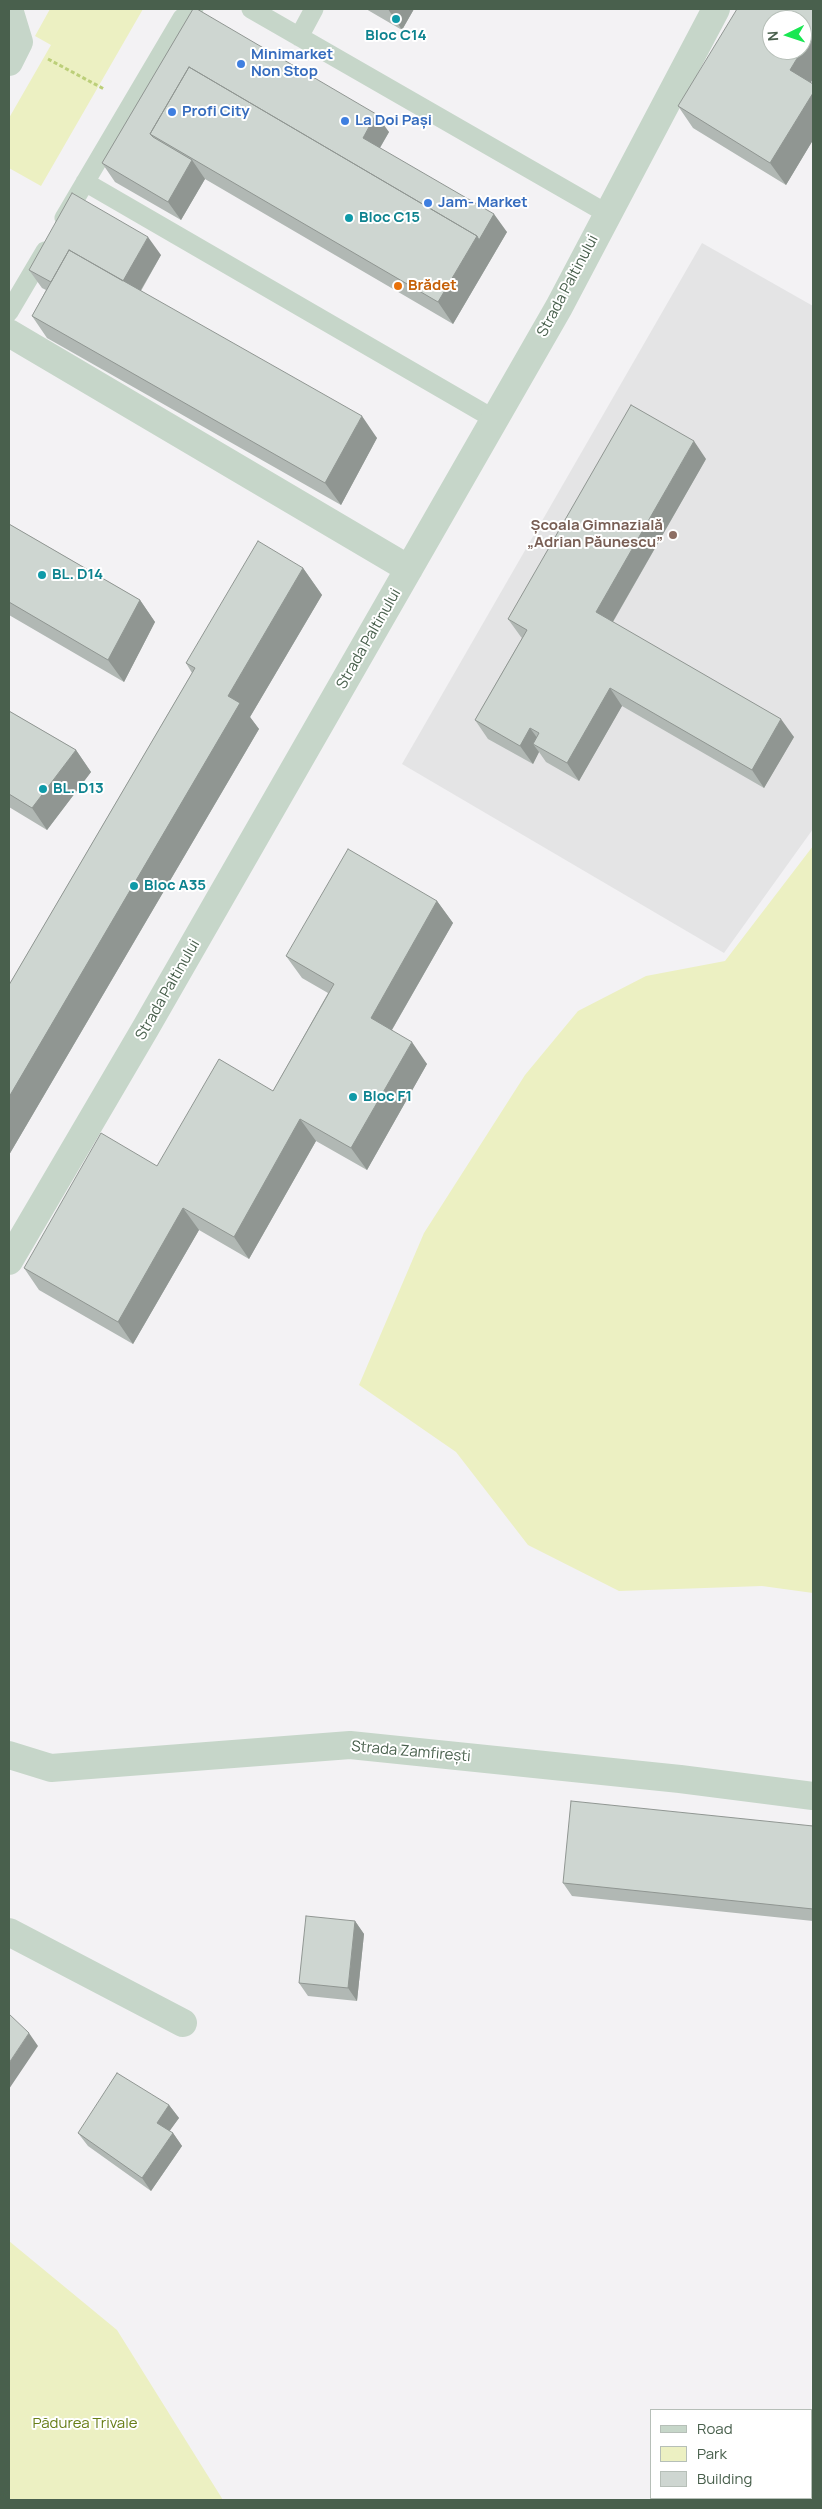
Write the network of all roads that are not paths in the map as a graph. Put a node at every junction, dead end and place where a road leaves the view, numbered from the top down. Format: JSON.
{"nodes":[{"id":1,"x":9,"y":9,"type":"edge"},
{"id":2,"x":194,"y":9,"type":"edge"},
{"id":3,"x":251,"y":9,"type":"edge"},
{"id":4,"x":314,"y":9,"type":"edge"},
{"id":5,"x":716,"y":9,"type":"edge"},
{"id":6,"x":299,"y":37,"type":"junction"},
{"id":7,"x":14,"y":52,"type":"edge"},
{"id":8,"x":85,"y":182,"type":"junction"},
{"id":9,"x":606,"y":213,"type":"junction"},
{"id":10,"x":9,"y":312,"type":"edge"},
{"id":11,"x":9,"y":333,"type":"edge"},
{"id":12,"x":494,"y":419,"type":"junction"},
{"id":13,"x":409,"y":569,"type":"junction"},
{"id":14,"x":9,"y":1261,"type":"edge"},
{"id":15,"x":9,"y":1755,"type":"edge"},
{"id":16,"x":813,"y":1796,"type":"edge"},
{"id":17,"x":9,"y":1932,"type":"edge"},
{"id":18,"x":183,"y":2022,"type":"dead end"}],
"edges":[{"from":1,"to":7,"type":"street"},
{"from":2,"to":8,"type":"lane"},
{"from":3,"to":6,"type":"lane"},
{"from":4,"to":6,"type":"lane"},
{"from":5,"to":9,"type":"street","name":"Strada Paltinului"},
{"from":6,"to":9,"type":"lane"},
{"from":8,"to":10,"type":"lane"},
{"from":8,"to":12,"type":"lane"},
{"from":9,"to":12,"type":"street","name":"Strada Paltinului"},
{"from":11,"to":13,"type":"street"},
{"from":12,"to":13,"type":"street","name":"Strada Paltinului"},
{"from":13,"to":14,"type":"street","name":"Strada Paltinului"},
{"from":15,"to":16,"type":"street","name":"Strada Zamfirești"},
{"from":17,"to":18,"type":"street"}]}
